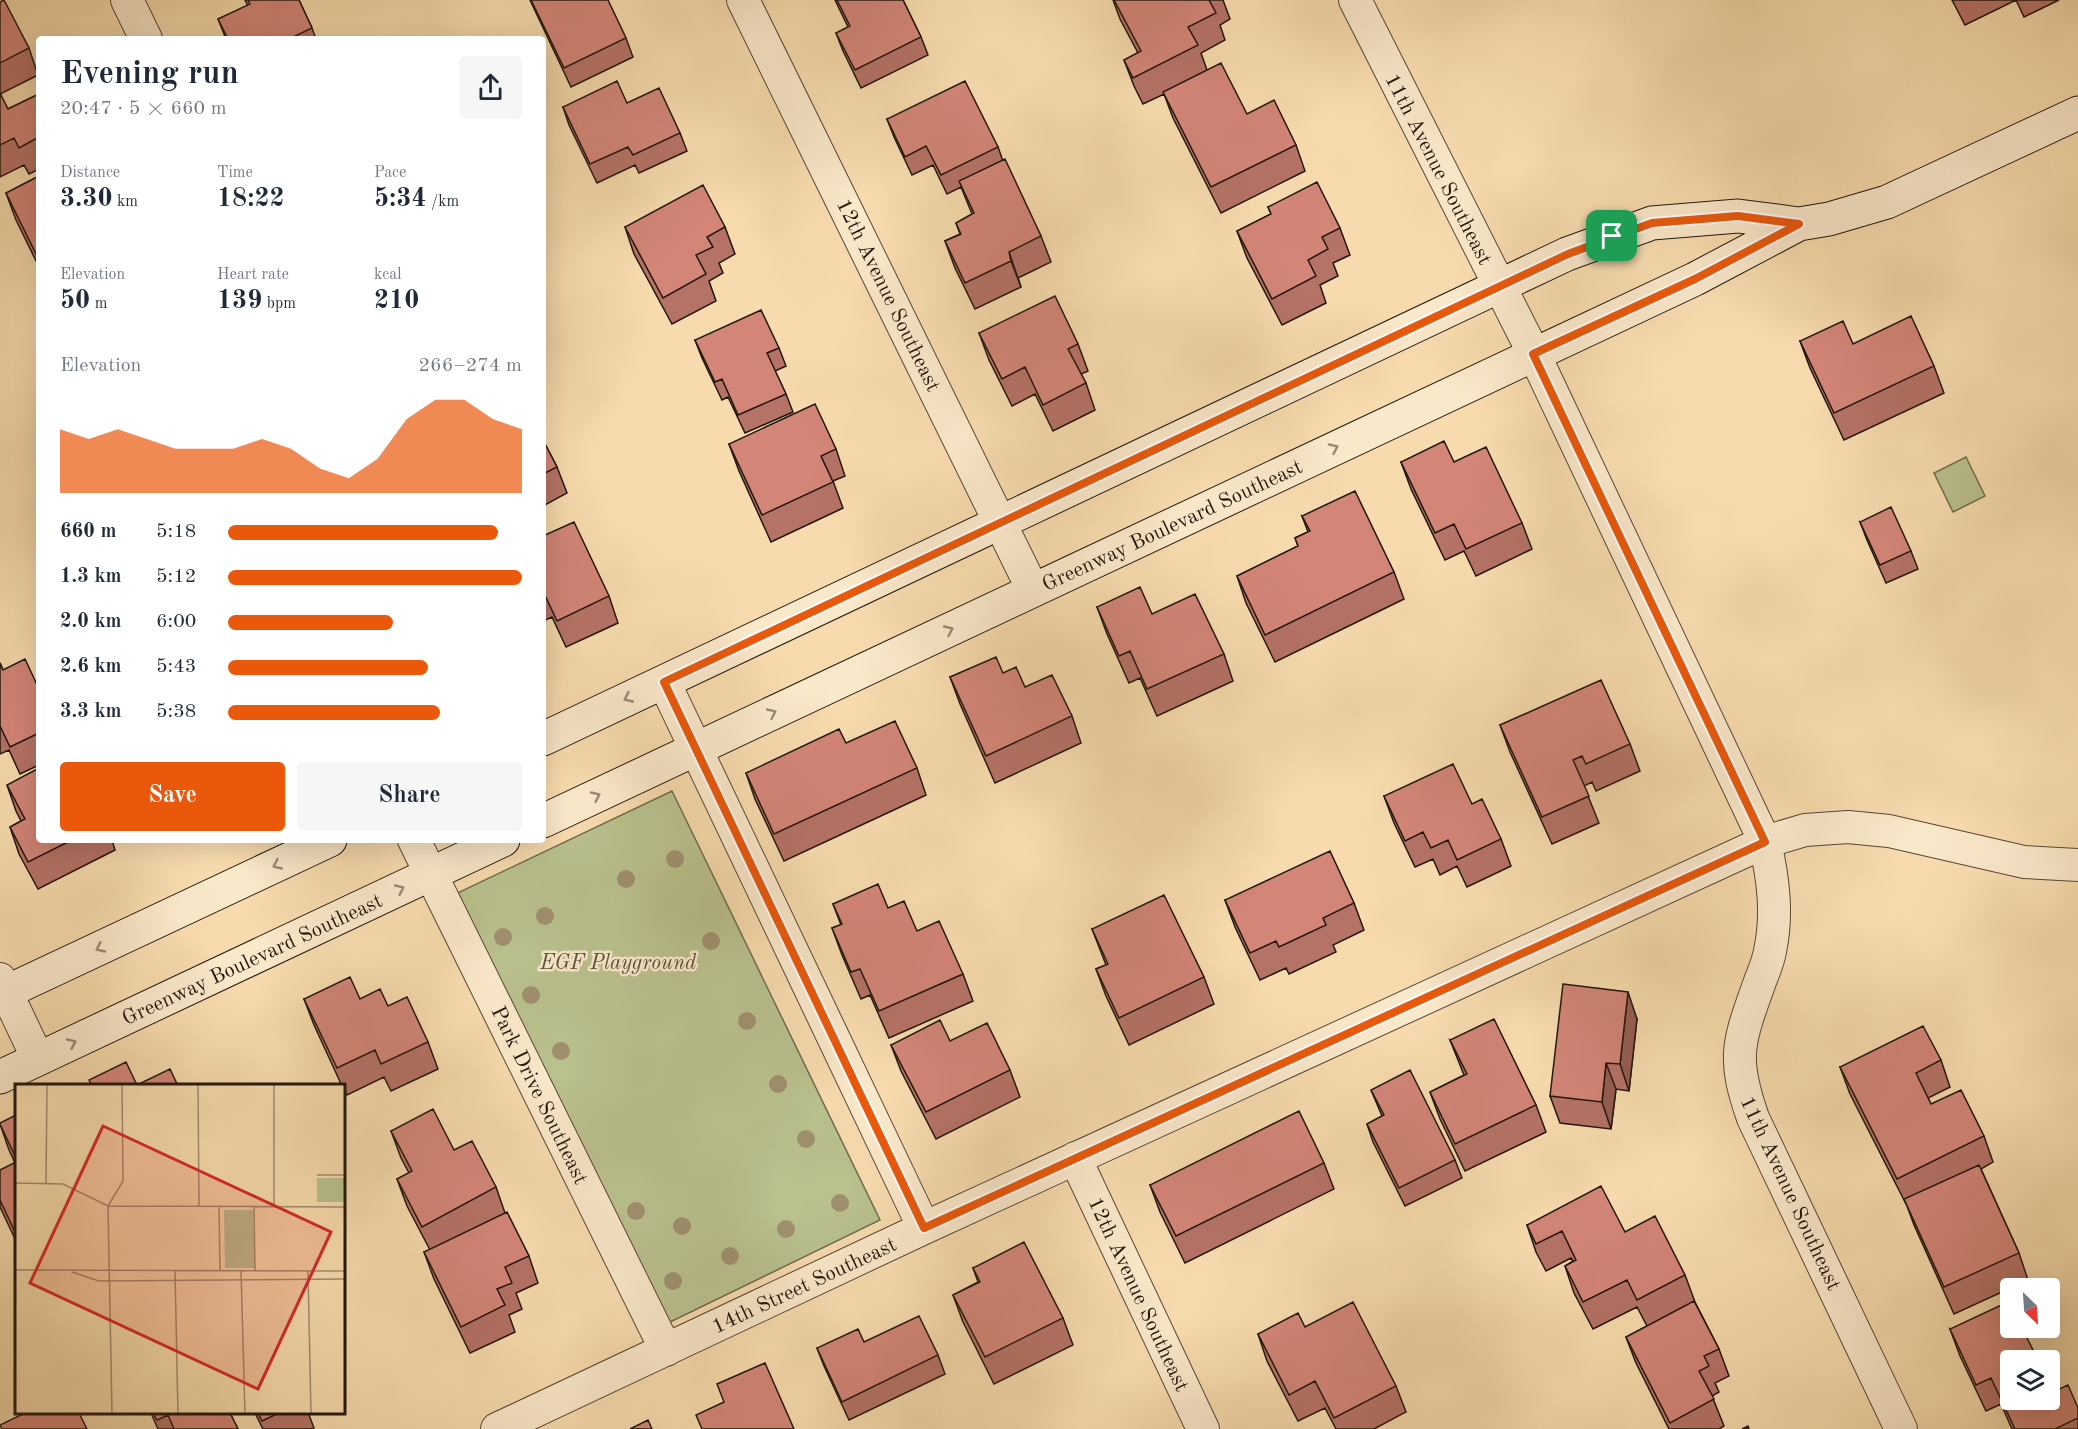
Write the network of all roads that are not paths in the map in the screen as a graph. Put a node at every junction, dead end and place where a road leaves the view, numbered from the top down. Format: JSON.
{"nodes":[{"id":1,"x":127,"y":0,"type":"edge"},
{"id":2,"x":743,"y":0,"type":"edge"},
{"id":3,"x":1355,"y":0,"type":"edge"},
{"id":4,"x":145,"y":36,"type":"edge"},
{"id":5,"x":2078,"y":113,"type":"edge"},
{"id":6,"x":1799,"y":224,"type":"junction"},
{"id":7,"x":1499,"y":287,"type":"junction"},
{"id":8,"x":1533,"y":354,"type":"junction"},
{"id":9,"x":1001,"y":522,"type":"junction"},
{"id":10,"x":1033,"y":590,"type":"junction"},
{"id":11,"x":664,"y":682,"type":"junction"},
{"id":12,"x":546,"y":738,"type":"edge"},
{"id":13,"x":696,"y":750,"type":"junction"},
{"id":14,"x":546,"y":820,"type":"edge"},
{"id":15,"x":1765,"y":842,"type":"junction"},
{"id":16,"x":323,"y":843,"type":"edge"},
{"id":17,"x":416,"y":843,"type":"edge"},
{"id":18,"x":497,"y":843,"type":"edge"},
{"id":19,"x":2078,"y":865,"type":"edge"},
{"id":20,"x":431,"y":874,"type":"junction"},
{"id":21,"x":2,"y":989,"type":"edge"},
{"id":22,"x":38,"y":1059,"type":"junction"},
{"id":23,"x":0,"y":1077,"type":"edge"},
{"id":24,"x":1075,"y":1158,"type":"junction"},
{"id":25,"x":924,"y":1228,"type":"junction"},
{"id":26,"x":666,"y":1350,"type":"junction"},
{"id":27,"x":511,"y":1426,"type":"edge"},
{"id":28,"x":1203,"y":1429,"type":"edge"},
{"id":29,"x":1901,"y":1429,"type":"edge"}],
"edges":[{"from":1,"to":4,"type":"street"},
{"from":2,"to":9,"type":"street","name":"12th Avenue Southeast"},
{"from":3,"to":7,"type":"street","name":"11th Avenue Southeast"},
{"from":5,"to":6,"type":"street","name":"Greenway Boulevard Southeast"},
{"from":6,"to":7,"type":"street","name":"Greenway Boulevard Southeast"},
{"from":6,"to":8,"type":"street","name":"Greenway Boulevard Southeast"},
{"from":7,"to":8,"type":"street","name":"11th Avenue Southeast"},
{"from":7,"to":9,"type":"street","name":"Greenway Boulevard Southeast"},
{"from":10,"to":8,"type":"street","name":"Greenway Boulevard Southeast","one_way":true},
{"from":8,"to":15,"type":"street","name":"11th Avenue Southeast"},
{"from":9,"to":10,"type":"street","name":"12th Avenue Southeast"},
{"from":9,"to":11,"type":"street","name":"Greenway Boulevard Southeast"},
{"from":13,"to":10,"type":"street","name":"Greenway Boulevard Southeast","one_way":true},
{"from":11,"to":12,"type":"street","name":"Greenway Boulevard Southeast","one_way":true},
{"from":11,"to":13,"type":"street"},
{"from":14,"to":13,"type":"street","name":"Greenway Boulevard Southeast","one_way":true},
{"from":13,"to":25,"type":"street"},
{"from":15,"to":19,"type":"street","name":"14th Street Southeast"},
{"from":15,"to":24,"type":"street","name":"14th Street Southeast"},
{"from":15,"to":29,"type":"street","name":"11th Avenue Southeast"},
{"from":16,"to":21,"type":"street","one_way":true},
{"from":17,"to":20,"type":"street","name":"Park Drive Southeast"},
{"from":18,"to":20,"type":"street","name":"Greenway Boulevard Southeast"},
{"from":22,"to":20,"type":"street","name":"Greenway Boulevard Southeast","one_way":true},
{"from":20,"to":26,"type":"street","name":"Park Drive Southeast"},
{"from":21,"to":22,"type":"street"},
{"from":22,"to":23,"type":"street","name":"Greenway Boulevard Southeast"},
{"from":24,"to":25,"type":"street","name":"14th Street Southeast"},
{"from":24,"to":28,"type":"street","name":"12th Avenue Southeast"},
{"from":25,"to":26,"type":"street","name":"14th Street Southeast"},
{"from":26,"to":27,"type":"street","name":"14th Street Southeast"}]}
